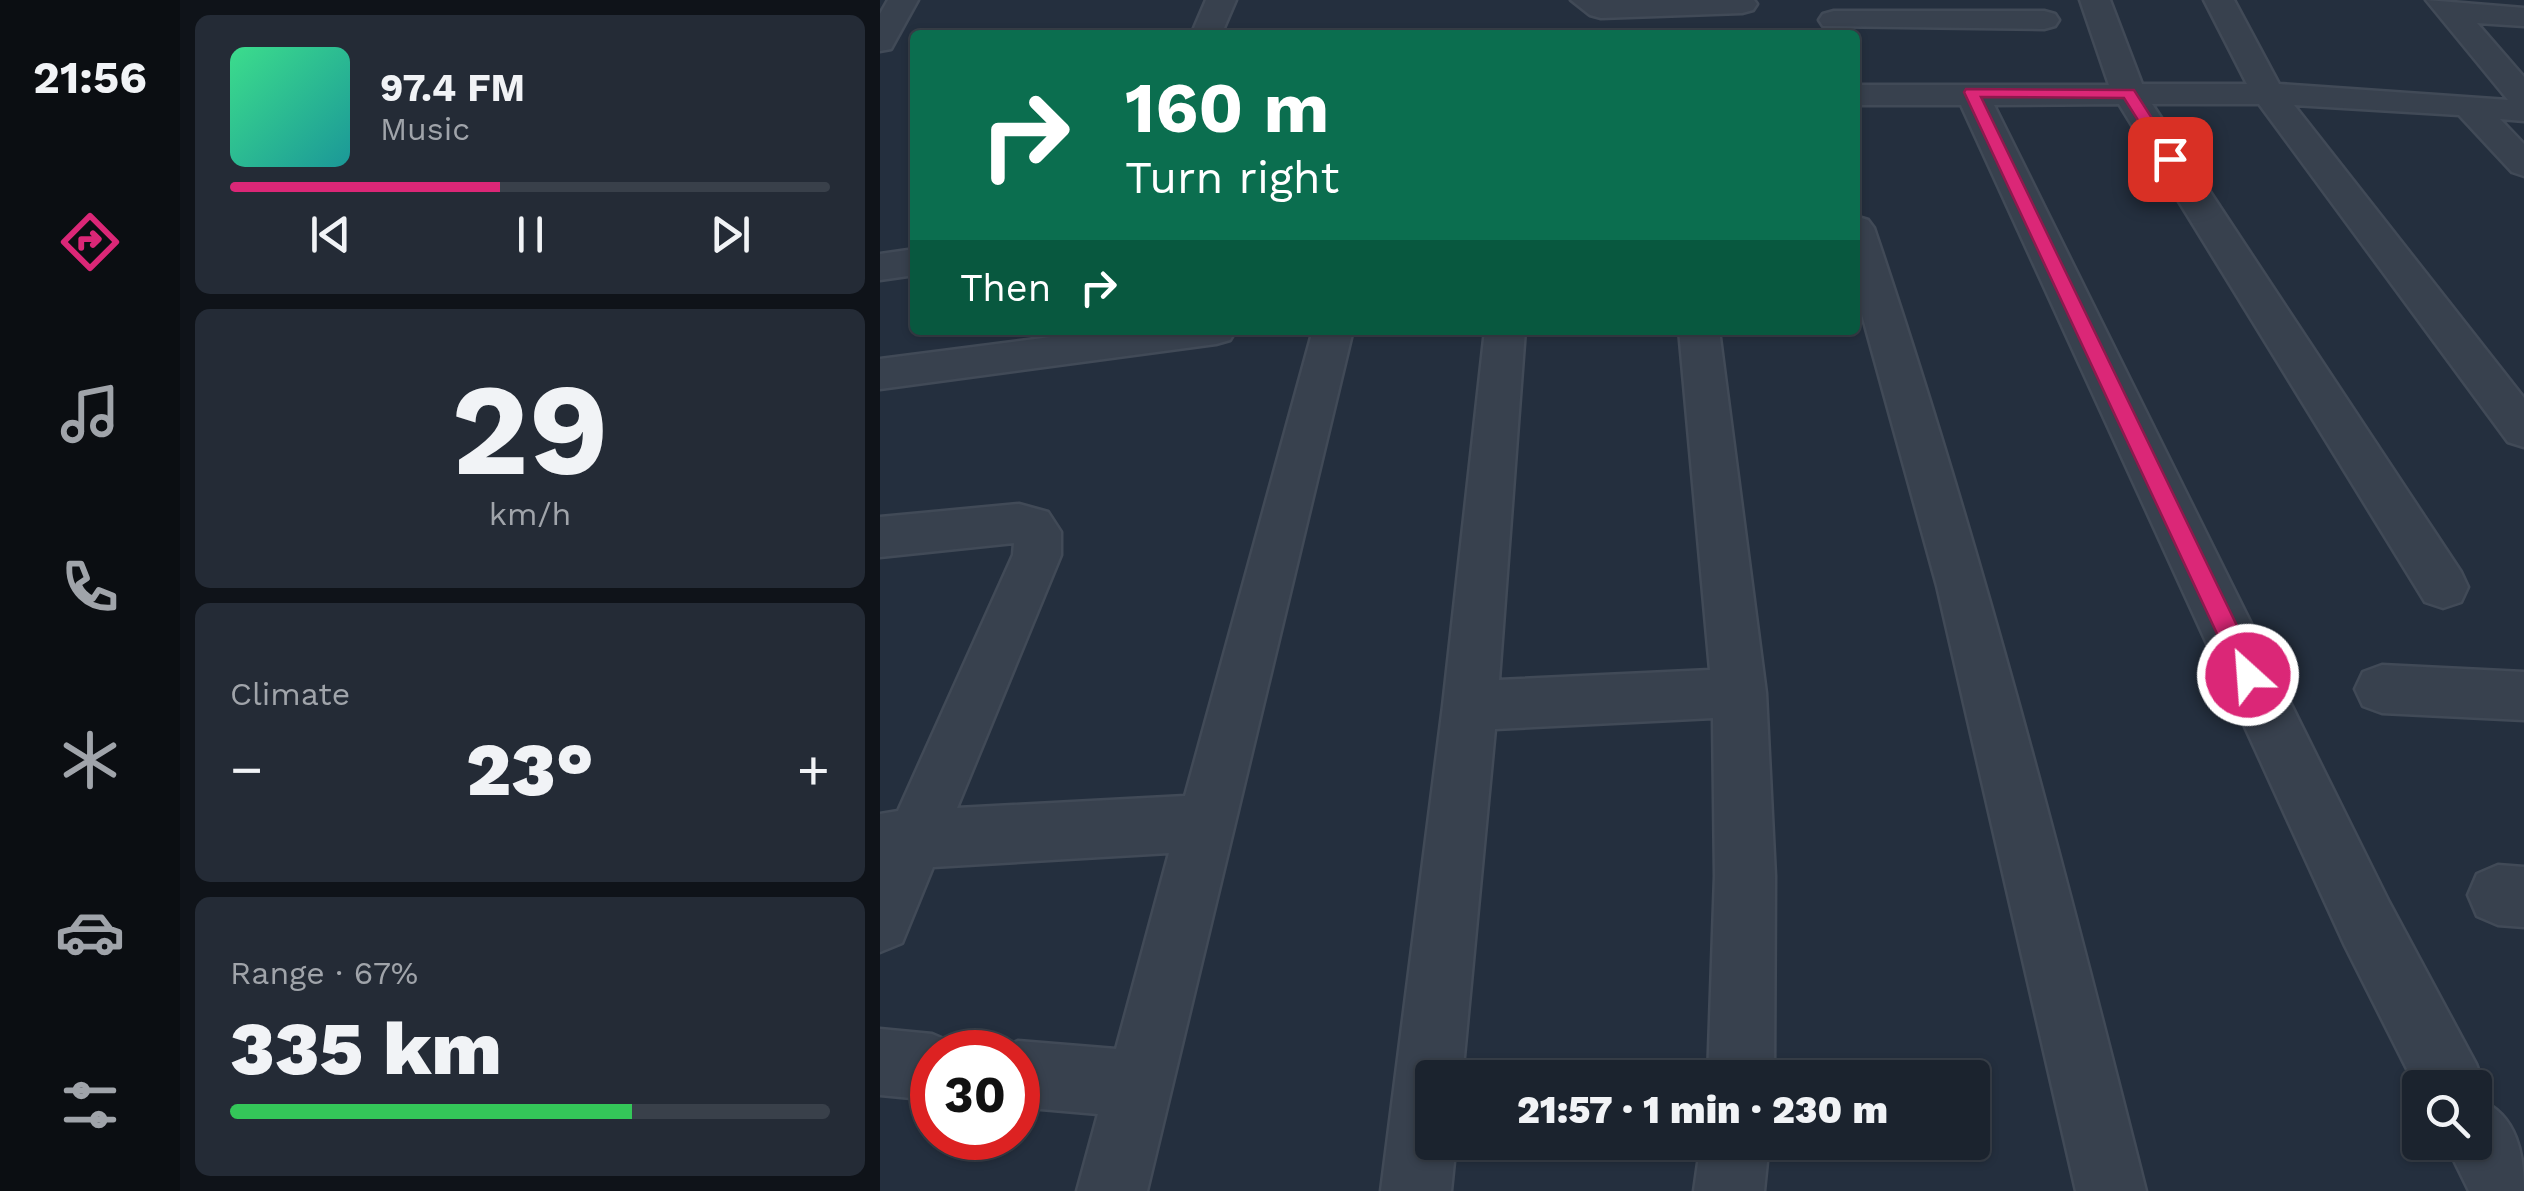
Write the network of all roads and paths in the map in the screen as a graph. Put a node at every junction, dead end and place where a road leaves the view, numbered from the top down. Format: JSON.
{"nodes":[{"id":1,"x":902,"y":0,"type":"edge"},
{"id":2,"x":1222,"y":0,"type":"edge"},
{"id":3,"x":1586,"y":0,"type":"edge"},
{"id":4,"x":2095,"y":0,"type":"edge"},
{"id":5,"x":2219,"y":0,"type":"edge"},
{"id":6,"x":1742,"y":4,"type":"dead end"},
{"id":7,"x":2446,"y":7,"type":"edge"},
{"id":8,"x":2524,"y":17,"type":"edge"},
{"id":9,"x":1834,"y":18,"type":"edge"},
{"id":10,"x":2044,"y":20,"type":"dead end"},
{"id":11,"x":1208,"y":30,"type":"edge"},
{"id":12,"x":880,"y":42,"type":"edge"},
{"id":13,"x":1972,"y":92,"type":"junction"},
{"id":14,"x":2128,"y":94,"type":"junction"},
{"id":15,"x":2268,"y":94,"type":"junction"},
{"id":16,"x":1860,"y":95,"type":"edge"},
{"id":17,"x":2524,"y":98,"type":"edge"},
{"id":18,"x":2468,"y":105,"type":"junction"},
{"id":19,"x":2524,"y":111,"type":"edge"},
{"id":20,"x":2524,"y":165,"type":"edge"},
{"id":21,"x":1860,"y":244,"type":"edge"},
{"id":22,"x":910,"y":263,"type":"edge"},
{"id":23,"x":880,"y":267,"type":"edge"},
{"id":24,"x":1332,"y":335,"type":"edge"},
{"id":25,"x":1505,"y":335,"type":"edge"},
{"id":26,"x":1701,"y":335,"type":"edge"},
{"id":27,"x":1120,"y":336,"type":"edge"},
{"id":28,"x":880,"y":374,"type":"edge"},
{"id":29,"x":2524,"y":430,"type":"edge"},
{"id":30,"x":880,"y":537,"type":"edge"},
{"id":31,"x":2443,"y":587,"type":"dead end"},
{"id":32,"x":2382,"y":689,"type":"dead end"},
{"id":33,"x":1739,"y":693,"type":"junction"},
{"id":34,"x":2524,"y":696,"type":"edge"},
{"id":35,"x":1470,"y":706,"type":"junction"},
{"id":36,"x":1208,"y":823,"type":"junction"},
{"id":37,"x":898,"y":840,"type":"edge"},
{"id":38,"x":880,"y":921,"type":"edge"},
{"id":39,"x":1741,"y":1060,"type":"edge"},
{"id":40,"x":880,"y":1062,"type":"edge"},
{"id":41,"x":910,"y":1065,"type":"edge"},
{"id":42,"x":2443,"y":1070,"type":"edge"},
{"id":43,"x":1040,"y":1076,"type":"edge"},
{"id":44,"x":1140,"y":1086,"type":"junction"},
{"id":45,"x":1733,"y":1160,"type":"edge"},
{"id":46,"x":2490,"y":1160,"type":"edge"},
{"id":47,"x":1112,"y":1191,"type":"edge"},
{"id":48,"x":1416,"y":1191,"type":"edge"},
{"id":49,"x":1729,"y":1191,"type":"edge"},
{"id":50,"x":2111,"y":1191,"type":"edge"},
{"id":51,"x":2506,"y":1191,"type":"edge"}],
"edges":[{"from":1,"to":12,"type":"street"},
{"from":2,"to":11,"type":"street"},
{"from":3,"to":6,"type":"street"},
{"from":4,"to":14,"type":"street"},
{"from":5,"to":15,"type":"street"},
{"from":7,"to":8,"type":"street"},
{"from":7,"to":17,"type":"street"},
{"from":9,"to":10,"type":"street"},
{"from":13,"to":14,"type":"street"},
{"from":13,"to":16,"type":"street"},
{"from":13,"to":42,"type":"street"},
{"from":14,"to":15,"type":"street"},
{"from":14,"to":31,"type":"street"},
{"from":15,"to":18,"type":"street"},
{"from":15,"to":29,"type":"street"},
{"from":18,"to":19,"type":"street"},
{"from":18,"to":20,"type":"street"},
{"from":21,"to":50,"type":"street"},
{"from":22,"to":23,"type":"street"},
{"from":24,"to":36,"type":"street"},
{"from":25,"to":35,"type":"street"},
{"from":26,"to":33,"type":"street"},
{"from":27,"to":28,"type":"street"},
{"from":30,"to":37,"type":"street"},
{"from":32,"to":34,"type":"street"},
{"from":33,"to":35,"type":"street"},
{"from":33,"to":39,"type":"street"},
{"from":35,"to":48,"type":"street"},
{"from":36,"to":37,"type":"street"},
{"from":36,"to":44,"type":"street"},
{"from":37,"to":38,"type":"street"},
{"from":40,"to":41,"type":"street"},
{"from":43,"to":44,"type":"street"},
{"from":44,"to":47,"type":"street"},
{"from":45,"to":49,"type":"street"},
{"from":46,"to":51,"type":"street"}]}
